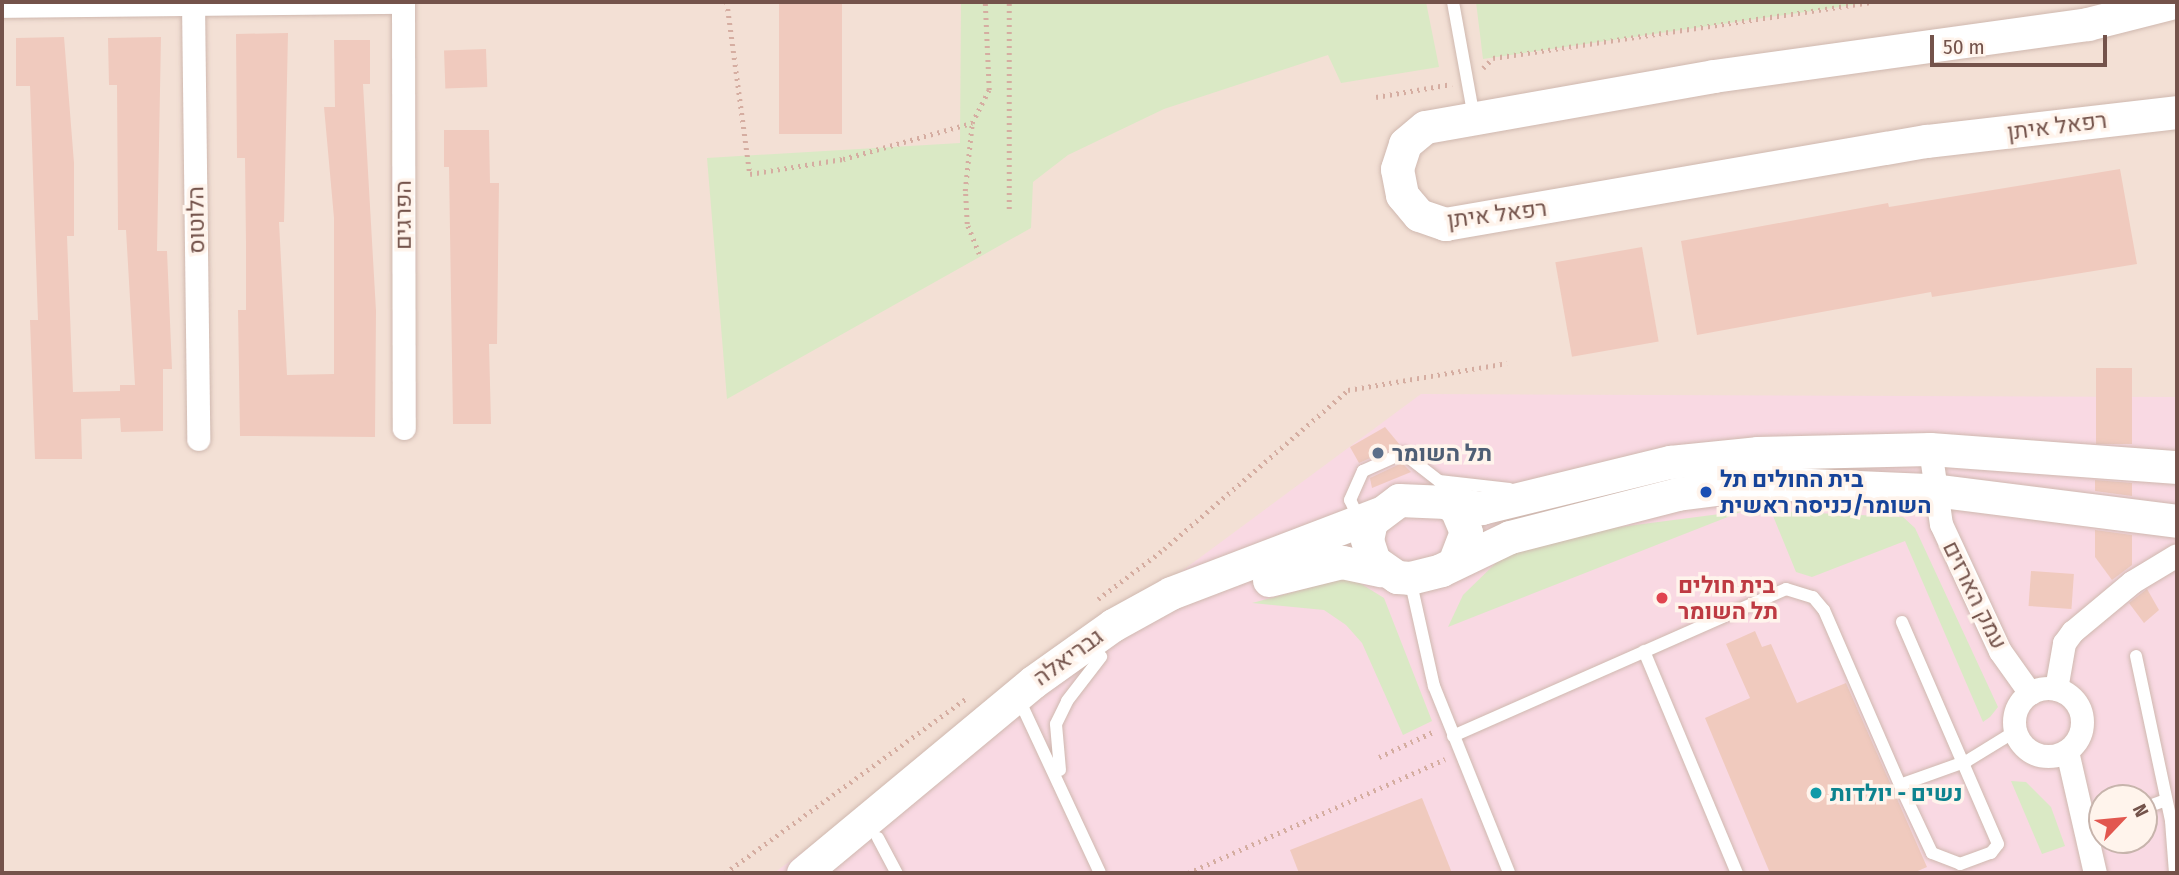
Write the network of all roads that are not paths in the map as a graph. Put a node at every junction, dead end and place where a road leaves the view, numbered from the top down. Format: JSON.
{"nodes":[{"id":1,"x":394,"y":2,"type":"edge"},
{"id":2,"x":403,"y":2,"type":"edge"},
{"id":3,"x":1453,"y":2,"type":"edge"},
{"id":4,"x":2174,"y":2,"type":"edge"},
{"id":5,"x":193,"y":3,"type":"edge"},
{"id":6,"x":2,"y":6,"type":"edge"},
{"id":7,"x":2177,"y":112,"type":"edge"},
{"id":8,"x":1474,"y":117,"type":"junction"},
{"id":9,"x":404,"y":428,"type":"dead end"},
{"id":10,"x":198,"y":439,"type":"dead end"},
{"id":11,"x":1930,"y":449,"type":"junction"},
{"id":12,"x":2177,"y":467,"type":"edge"},
{"id":13,"x":1570,"y":486,"type":"junction"},
{"id":14,"x":1933,"y":490,"type":"junction"},
{"id":15,"x":1446,"y":502,"type":"junction"},
{"id":16,"x":1369,"y":518,"type":"junction"},
{"id":17,"x":2177,"y":521,"type":"edge"},
{"id":18,"x":2177,"y":555,"type":"edge"},
{"id":19,"x":1454,"y":563,"type":"junction"},
{"id":20,"x":1396,"y":574,"type":"junction"},
{"id":21,"x":1902,"y":622,"type":"dead end"},
{"id":22,"x":1644,"y":650,"type":"junction"},
{"id":23,"x":2136,"y":656,"type":"dead end"},
{"id":24,"x":1101,"y":657,"type":"junction"},
{"id":25,"x":2056,"y":689,"type":"junction"},
{"id":26,"x":2030,"y":693,"type":"junction"},
{"id":27,"x":1022,"y":704,"type":"junction"},
{"id":28,"x":1450,"y":731,"type":"junction"},
{"id":29,"x":2015,"y":731,"type":"junction"},
{"id":30,"x":2067,"y":751,"type":"junction"},
{"id":31,"x":1967,"y":761,"type":"junction"},
{"id":32,"x":1900,"y":785,"type":"junction"},
{"id":33,"x":1066,"y":798,"type":"junction"},
{"id":34,"x":2166,"y":800,"type":"junction"},
{"id":35,"x":2158,"y":803,"type":"edge"},
{"id":36,"x":2088,"y":812,"type":"edge"},
{"id":37,"x":878,"y":838,"type":"junction"},
{"id":38,"x":2094,"y":854,"type":"edge"},
{"id":39,"x":803,"y":873,"type":"edge"},
{"id":40,"x":836,"y":873,"type":"edge"},
{"id":41,"x":897,"y":873,"type":"edge"},
{"id":42,"x":1100,"y":873,"type":"edge"},
{"id":43,"x":1509,"y":873,"type":"edge"},
{"id":44,"x":1737,"y":873,"type":"edge"},
{"id":45,"x":2095,"y":873,"type":"edge"},
{"id":46,"x":2175,"y":873,"type":"edge"}],
"edges":[{"from":1,"to":5,"type":"street"},
{"from":2,"to":9,"type":"street","name":"הפרגים"},
{"from":3,"to":8,"type":"lane"},
{"from":4,"to":8,"type":"street","name":"רפאל איתן"},
{"from":5,"to":6,"type":"street"},
{"from":5,"to":10,"type":"street","name":"הלוטוס"},
{"from":7,"to":8,"type":"street","name":"רפאל איתן"},
{"from":11,"to":12,"type":"street"},
{"from":11,"to":13,"type":"street"},
{"from":11,"to":14,"type":"street","name":"עמק הארזים"},
{"from":13,"to":15,"type":"street"},
{"from":13,"to":16,"type":"lane"},
{"from":14,"to":17,"type":"street"},
{"from":14,"to":19,"type":"street"},
{"from":14,"to":26,"type":"street","name":"עמק הארזים"},
{"from":15,"to":16,"type":"street"},
{"from":15,"to":19,"type":"street"},
{"from":16,"to":20,"type":"street"},
{"from":16,"to":27,"type":"street","name":"גבריאלה"},
{"from":18,"to":25,"type":"street"},
{"from":19,"to":20,"type":"street"},
{"from":20,"to":24,"type":"street","name":"גבריאלה"},
{"from":20,"to":28,"type":"lane"},
{"from":21,"to":31,"type":"lane"},
{"from":22,"to":28,"type":"lane"},
{"from":22,"to":32,"type":"lane"},
{"from":22,"to":44,"type":"lane"},
{"from":23,"to":34,"type":"lane"},
{"from":24,"to":27,"type":"street","name":"גבריאלה"},
{"from":24,"to":33,"type":"lane"},
{"from":25,"to":26,"type":"street"},
{"from":25,"to":30,"type":"street"},
{"from":26,"to":29,"type":"street"},
{"from":27,"to":33,"type":"lane"},
{"from":27,"to":37,"type":"street","name":"גבריאלה"},
{"from":27,"to":39,"type":"street","name":"גבריאלה"},
{"from":28,"to":43,"type":"lane"},
{"from":29,"to":30,"type":"street"},
{"from":29,"to":31,"type":"lane"},
{"from":30,"to":36,"type":"street"},
{"from":31,"to":32,"type":"lane"},
{"from":31,"to":32,"type":"lane"},
{"from":33,"to":42,"type":"lane"},
{"from":34,"to":35,"type":"lane"},
{"from":34,"to":46,"type":"lane"},
{"from":37,"to":40,"type":"street","name":"גבריאלה"},
{"from":37,"to":41,"type":"lane"},
{"from":38,"to":45,"type":"street"}]}
